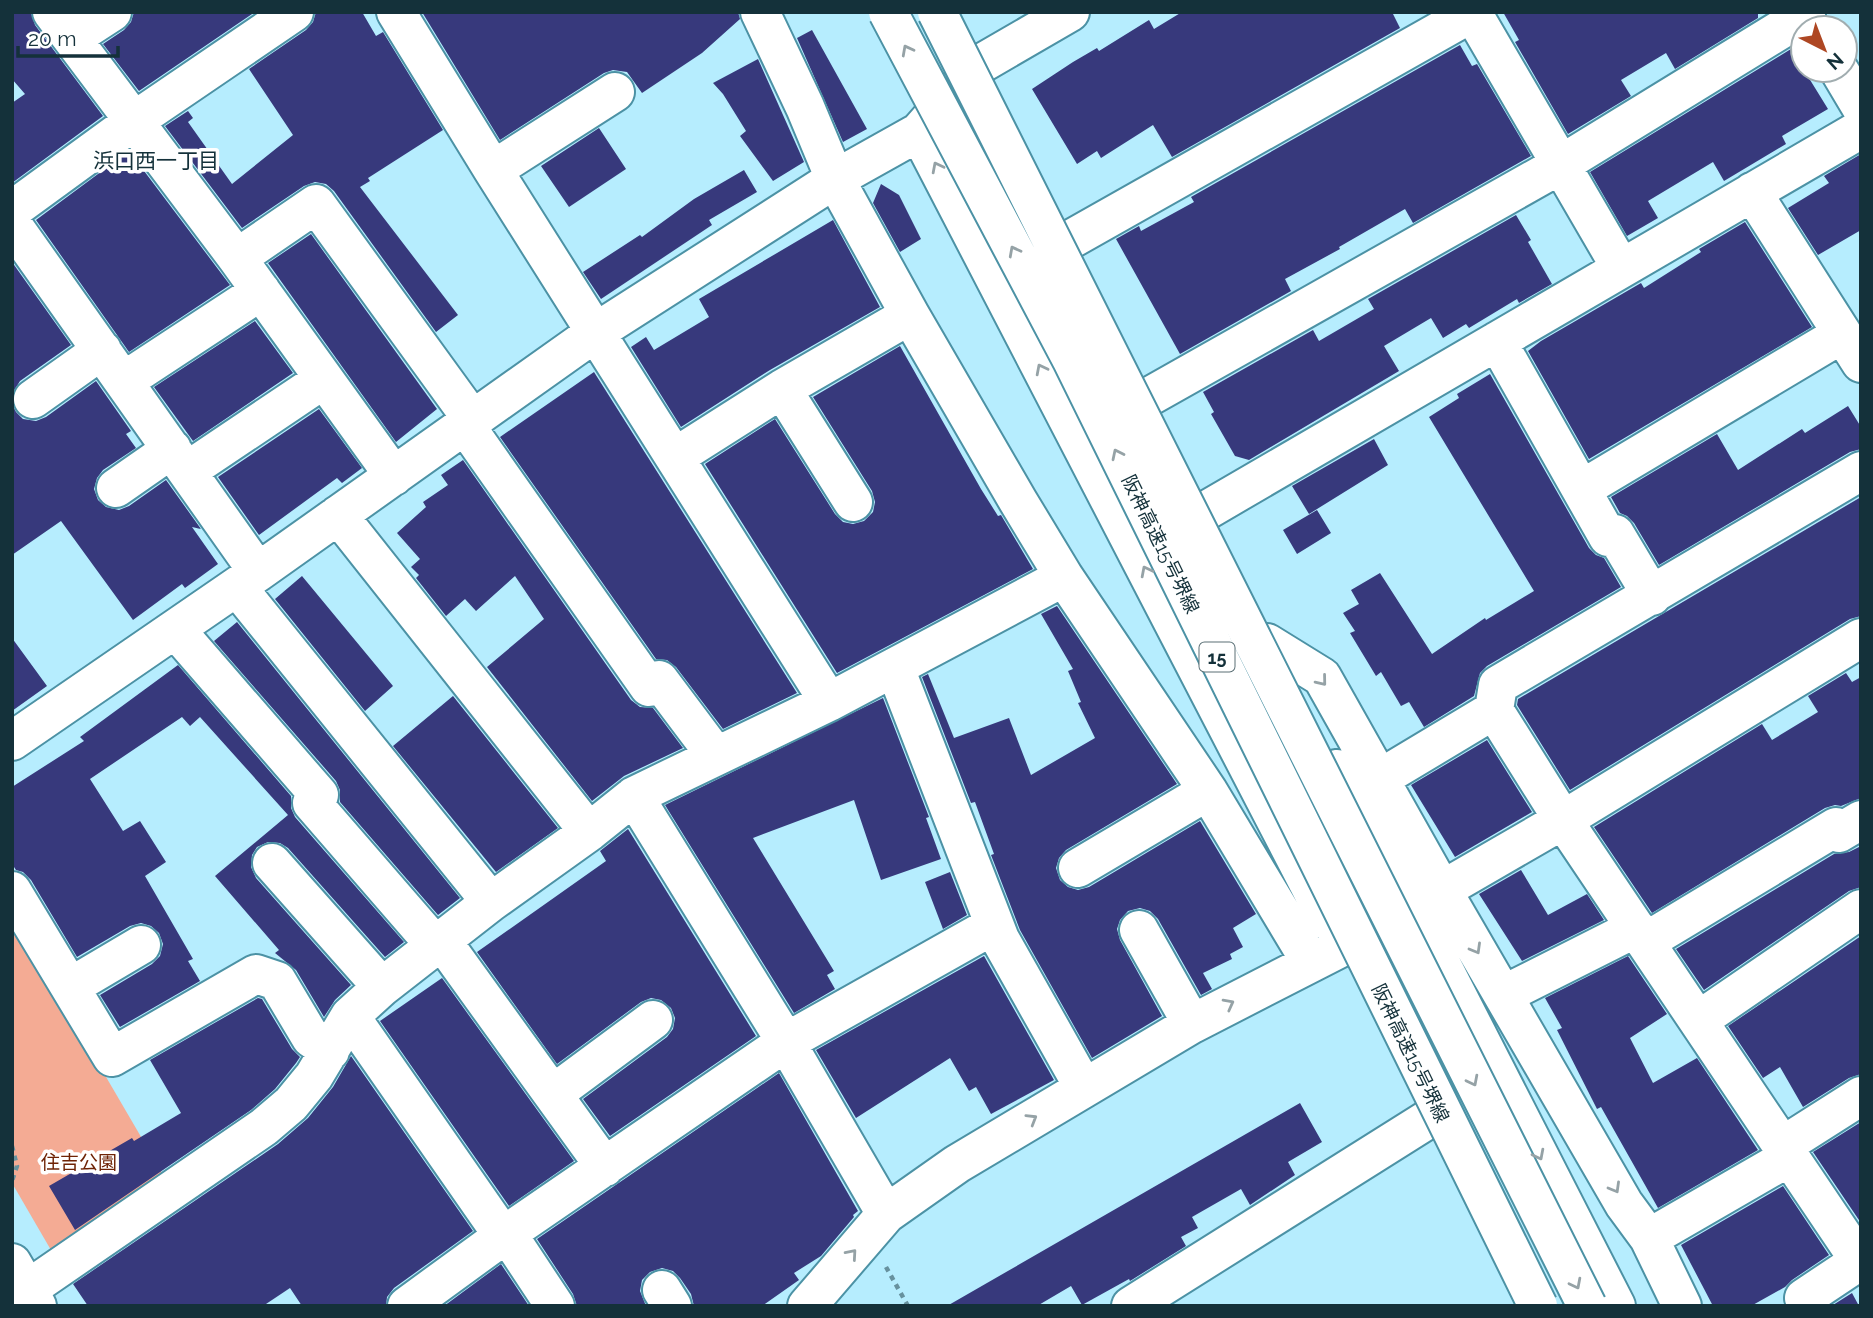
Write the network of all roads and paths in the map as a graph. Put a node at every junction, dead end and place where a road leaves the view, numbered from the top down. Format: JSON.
{"nodes":[{"id":1,"x":112,"y":12,"type":"edge"},
{"id":2,"x":294,"y":12,"type":"edge"},
{"id":3,"x":396,"y":12,"type":"edge"},
{"id":4,"x":760,"y":12,"type":"edge"},
{"id":5,"x":888,"y":12,"type":"edge"},
{"id":6,"x":937,"y":12,"type":"edge"},
{"id":7,"x":953,"y":12,"type":"edge"},
{"id":8,"x":1070,"y":12,"type":"edge"},
{"id":9,"x":1465,"y":12,"type":"edge"},
{"id":10,"x":1472,"y":12,"type":"edge"},
{"id":11,"x":62,"y":25,"type":"edge"},
{"id":12,"x":1789,"y":29,"type":"edge"},
{"id":13,"x":977,"y":66,"type":"junction"},
{"id":14,"x":1847,"y":84,"type":"edge"},
{"id":15,"x":615,"y":92,"type":"dead end"},
{"id":16,"x":1861,"y":107,"type":"edge"},
{"id":17,"x":134,"y":121,"type":"junction"},
{"id":18,"x":1861,"y":129,"type":"edge"},
{"id":19,"x":919,"y":132,"type":"junction"},
{"id":20,"x":1560,"y":165,"type":"junction"},
{"id":21,"x":493,"y":170,"type":"junction"},
{"id":22,"x":835,"y":179,"type":"junction"},
{"id":23,"x":1752,"y":192,"type":"junction"},
{"id":24,"x":12,"y":211,"type":"edge"},
{"id":25,"x":12,"y":224,"type":"edge"},
{"id":26,"x":1066,"y":242,"type":"junction"},
{"id":27,"x":237,"y":258,"type":"junction"},
{"id":28,"x":1621,"y":268,"type":"junction"},
{"id":29,"x":261,"y":291,"type":"junction"},
{"id":30,"x":911,"y":315,"type":"junction"},
{"id":31,"x":596,"y":332,"type":"junction"},
{"id":32,"x":1497,"y":341,"type":"junction"},
{"id":33,"x":1852,"y":348,"type":"edge"},
{"id":34,"x":102,"y":350,"type":"junction"},
{"id":35,"x":324,"y":379,"type":"junction"},
{"id":36,"x":124,"y":381,"type":"junction"},
{"id":37,"x":782,"y":389,"type":"junction"},
{"id":38,"x":33,"y":398,"type":"dead end"},
{"id":39,"x":1145,"y":399,"type":"junction"},
{"id":40,"x":468,"y":422,"type":"junction"},
{"id":41,"x":675,"y":457,"type":"junction"},
{"id":42,"x":179,"y":460,"type":"junction"},
{"id":43,"x":1861,"y":471,"type":"edge"},
{"id":44,"x":394,"y":476,"type":"junction"},
{"id":45,"x":116,"y":488,"type":"dead end"},
{"id":46,"x":1581,"y":489,"type":"junction"},
{"id":47,"x":853,"y":502,"type":"dead end"},
{"id":48,"x":1202,"y":513,"type":"junction"},
{"id":49,"x":338,"y":515,"type":"junction"},
{"id":50,"x":1064,"y":578,"type":"junction"},
{"id":51,"x":247,"y":580,"type":"junction"},
{"id":52,"x":1652,"y":596,"type":"junction"},
{"id":53,"x":176,"y":629,"type":"junction"},
{"id":54,"x":1861,"y":638,"type":"edge"},
{"id":55,"x":1267,"y":643,"type":"junction"},
{"id":56,"x":895,"y":668,"type":"junction"},
{"id":57,"x":829,"y":702,"type":"junction"},
{"id":58,"x":1494,"y":710,"type":"junction"},
{"id":59,"x":14,"y":736,"type":"edge"},
{"id":60,"x":716,"y":755,"type":"junction"},
{"id":61,"x":1379,"y":779,"type":"junction"},
{"id":62,"x":1208,"y":791,"type":"junction"},
{"id":63,"x":634,"y":796,"type":"junction"},
{"id":64,"x":1563,"y":820,"type":"junction"},
{"id":65,"x":1861,"y":820,"type":"edge"},
{"id":66,"x":589,"y":832,"type":"junction"},
{"id":67,"x":272,"y":863,"type":"dead end"},
{"id":68,"x":1078,"y":868,"type":"dead end"},
{"id":69,"x":12,"y":891,"type":"edge"},
{"id":70,"x":1427,"y":899,"type":"junction"},
{"id":71,"x":491,"y":902,"type":"junction"},
{"id":72,"x":1861,"y":909,"type":"edge"},
{"id":73,"x":994,"y":925,"type":"junction"},
{"id":74,"x":1139,"y":930,"type":"dead end"},
{"id":75,"x":1641,"y":935,"type":"junction"},
{"id":76,"x":141,"y":945,"type":"dead end"},
{"id":77,"x":435,"y":945,"type":"junction"},
{"id":78,"x":1326,"y":954,"type":"junction"},
{"id":79,"x":382,"y":986,"type":"junction"},
{"id":80,"x":70,"y":987,"type":"junction"},
{"id":81,"x":1503,"y":995,"type":"junction"},
{"id":82,"x":350,"y":1016,"type":"junction"},
{"id":83,"x":653,"y":1020,"type":"dead end"},
{"id":84,"x":1699,"y":1020,"type":"junction"},
{"id":85,"x":1192,"y":1024,"type":"junction"},
{"id":86,"x":786,"y":1042,"type":"junction"},
{"id":87,"x":330,"y":1051,"type":"junction"},
{"id":88,"x":1084,"y":1088,"type":"junction"},
{"id":89,"x":553,"y":1094,"type":"junction"},
{"id":90,"x":1861,"y":1096,"type":"edge"},
{"id":91,"x":1430,"y":1118,"type":"junction"},
{"id":92,"x":12,"y":1146,"type":"edge"},
{"id":93,"x":1787,"y":1151,"type":"junction"},
{"id":94,"x":605,"y":1167,"type":"junction"},
{"id":95,"x":12,"y":1181,"type":"edge"},
{"id":96,"x":886,"y":1214,"type":"junction"},
{"id":97,"x":503,"y":1236,"type":"junction"},
{"id":98,"x":1649,"y":1238,"type":"junction"},
{"id":99,"x":1860,"y":1262,"type":"edge"},
{"id":100,"x":26,"y":1286,"type":"edge"},
{"id":101,"x":1804,"y":1298,"type":"dead end"},
{"id":102,"x":407,"y":1306,"type":"edge"},
{"id":103,"x":555,"y":1306,"type":"edge"},
{"id":104,"x":807,"y":1306,"type":"edge"},
{"id":105,"x":1131,"y":1306,"type":"edge"},
{"id":106,"x":1527,"y":1306,"type":"edge"},
{"id":107,"x":1538,"y":1306,"type":"edge"},
{"id":108,"x":1587,"y":1306,"type":"edge"},
{"id":109,"x":1616,"y":1306,"type":"edge"},
{"id":110,"x":1682,"y":1306,"type":"edge"}],
"edges":[{"from":1,"to":11,"type":"main road"},
{"from":2,"to":17,"type":"main road"},
{"from":3,"to":21,"type":"main road"},
{"from":4,"to":22,"type":"main road"},
{"from":107,"to":5,"type":"main road","name":"阪神高速15号堺線","number":"15","one_way":true,"bridge":true},
{"from":6,"to":108,"type":"main road","name":"阪神高速15号堺線","number":"15","one_way":true,"bridge":true},
{"from":7,"to":13,"type":"main road"},
{"from":8,"to":13,"type":"main road"},
{"from":9,"to":26,"type":"main road"},
{"from":10,"to":20,"type":"main road"},
{"from":11,"to":17,"type":"main road"},
{"from":12,"to":20,"type":"main road"},
{"from":13,"to":19,"type":"main road"},
{"from":13,"to":26,"type":"main road"},
{"from":14,"to":16,"type":"main road"},
{"from":15,"to":21,"type":"main road"},
{"from":17,"to":24,"type":"main road"},
{"from":17,"to":27,"type":"main road"},
{"from":18,"to":23,"type":"main road"},
{"from":19,"to":22,"type":"main road"},
{"from":78,"to":19,"type":"main road","one_way":true},
{"from":20,"to":28,"type":"main road"},
{"from":20,"to":39,"type":"main road"},
{"from":21,"to":31,"type":"main road"},
{"from":22,"to":30,"type":"main road"},
{"from":22,"to":31,"type":"main road"},
{"from":23,"to":28,"type":"main road"},
{"from":23,"to":33,"type":"main road"},
{"from":25,"to":34,"type":"main road"},
{"from":26,"to":39,"type":"main road"},
{"from":27,"to":29,"type":"main road"},
{"from":27,"to":40,"type":"main road"},
{"from":28,"to":32,"type":"main road"},
{"from":29,"to":35,"type":"main road"},
{"from":29,"to":36,"type":"main road"},
{"from":30,"to":37,"type":"main road"},
{"from":30,"to":50,"type":"main road"},
{"from":31,"to":40,"type":"main road"},
{"from":31,"to":41,"type":"main road"},
{"from":32,"to":46,"type":"main road"},
{"from":32,"to":48,"type":"main road"},
{"from":33,"to":46,"type":"main road"},
{"from":34,"to":36,"type":"main road"},
{"from":34,"to":38,"type":"main road"},
{"from":35,"to":42,"type":"main road"},
{"from":35,"to":44,"type":"main road"},
{"from":36,"to":42,"type":"main road"},
{"from":37,"to":41,"type":"main road"},
{"from":37,"to":47,"type":"main road"},
{"from":39,"to":48,"type":"main road"},
{"from":40,"to":44,"type":"main road"},
{"from":40,"to":60,"type":"main road"},
{"from":41,"to":57,"type":"main road"},
{"from":42,"to":45,"type":"main road"},
{"from":42,"to":51,"type":"main road"},
{"from":43,"to":52,"type":"main road"},
{"from":44,"to":49,"type":"main road"},
{"from":46,"to":52,"type":"main road"},
{"from":48,"to":55,"type":"main road"},
{"from":49,"to":51,"type":"main road"},
{"from":49,"to":66,"type":"main road"},
{"from":50,"to":56,"type":"main road"},
{"from":50,"to":62,"type":"main road"},
{"from":51,"to":53,"type":"main road"},
{"from":51,"to":71,"type":"main road"},
{"from":52,"to":58,"type":"main road"},
{"from":53,"to":59,"type":"main road"},
{"from":53,"to":77,"type":"main road"},
{"from":54,"to":64,"type":"main road"},
{"from":55,"to":61,"type":"main road","one_way":true},
{"from":55,"to":70,"type":"main road"},
{"from":56,"to":57,"type":"main road"},
{"from":56,"to":73,"type":"main road"},
{"from":57,"to":60,"type":"main road"},
{"from":58,"to":61,"type":"main road"},
{"from":58,"to":64,"type":"main road"},
{"from":60,"to":63,"type":"main road"},
{"from":61,"to":70,"type":"main road"},
{"from":62,"to":68,"type":"main road"},
{"from":62,"to":78,"type":"main road"},
{"from":63,"to":66,"type":"main road"},
{"from":63,"to":86,"type":"main road"},
{"from":64,"to":70,"type":"main road"},
{"from":64,"to":75,"type":"main road"},
{"from":65,"to":75,"type":"main road"},
{"from":66,"to":71,"type":"main road"},
{"from":67,"to":79,"type":"main road"},
{"from":69,"to":80,"type":"main road"},
{"from":70,"to":78,"type":"main road"},
{"from":70,"to":81,"type":"main road","one_way":true},
{"from":70,"to":109,"type":"main road","one_way":true},
{"from":71,"to":77,"type":"main road"},
{"from":72,"to":84,"type":"main road"},
{"from":73,"to":86,"type":"main road"},
{"from":73,"to":88,"type":"main road"},
{"from":74,"to":85,"type":"main road"},
{"from":75,"to":81,"type":"main road"},
{"from":75,"to":84,"type":"main road"},
{"from":76,"to":80,"type":"main road"},
{"from":77,"to":79,"type":"main road"},
{"from":77,"to":89,"type":"main road"},
{"from":85,"to":78,"type":"main road","one_way":true},
{"from":78,"to":91,"type":"main road"},
{"from":79,"to":82,"type":"main road"},
{"from":80,"to":87,"type":"main road"},
{"from":81,"to":98,"type":"main road","one_way":true},
{"from":82,"to":87,"type":"main road"},
{"from":82,"to":97,"type":"main road"},
{"from":83,"to":89,"type":"main road"},
{"from":84,"to":93,"type":"main road"},
{"from":85,"to":88,"type":"main road"},
{"from":86,"to":94,"type":"main road"},
{"from":86,"to":96,"type":"main road"},
{"from":87,"to":100,"type":"main road"},
{"from":96,"to":88,"type":"main road","one_way":true},
{"from":89,"to":94,"type":"main road"},
{"from":90,"to":93,"type":"main road"},
{"from":91,"to":105,"type":"main road"},
{"from":91,"to":106,"type":"main road"},
{"from":92,"to":95,"type":"path"},
{"from":93,"to":98,"type":"main road"},
{"from":93,"to":99,"type":"main road"},
{"from":94,"to":97,"type":"main road"},
{"from":104,"to":96,"type":"main road","one_way":true},
{"from":97,"to":102,"type":"main road"},
{"from":97,"to":103,"type":"main road"},
{"from":98,"to":110,"type":"main road"},
{"from":99,"to":101,"type":"main road"}]}
